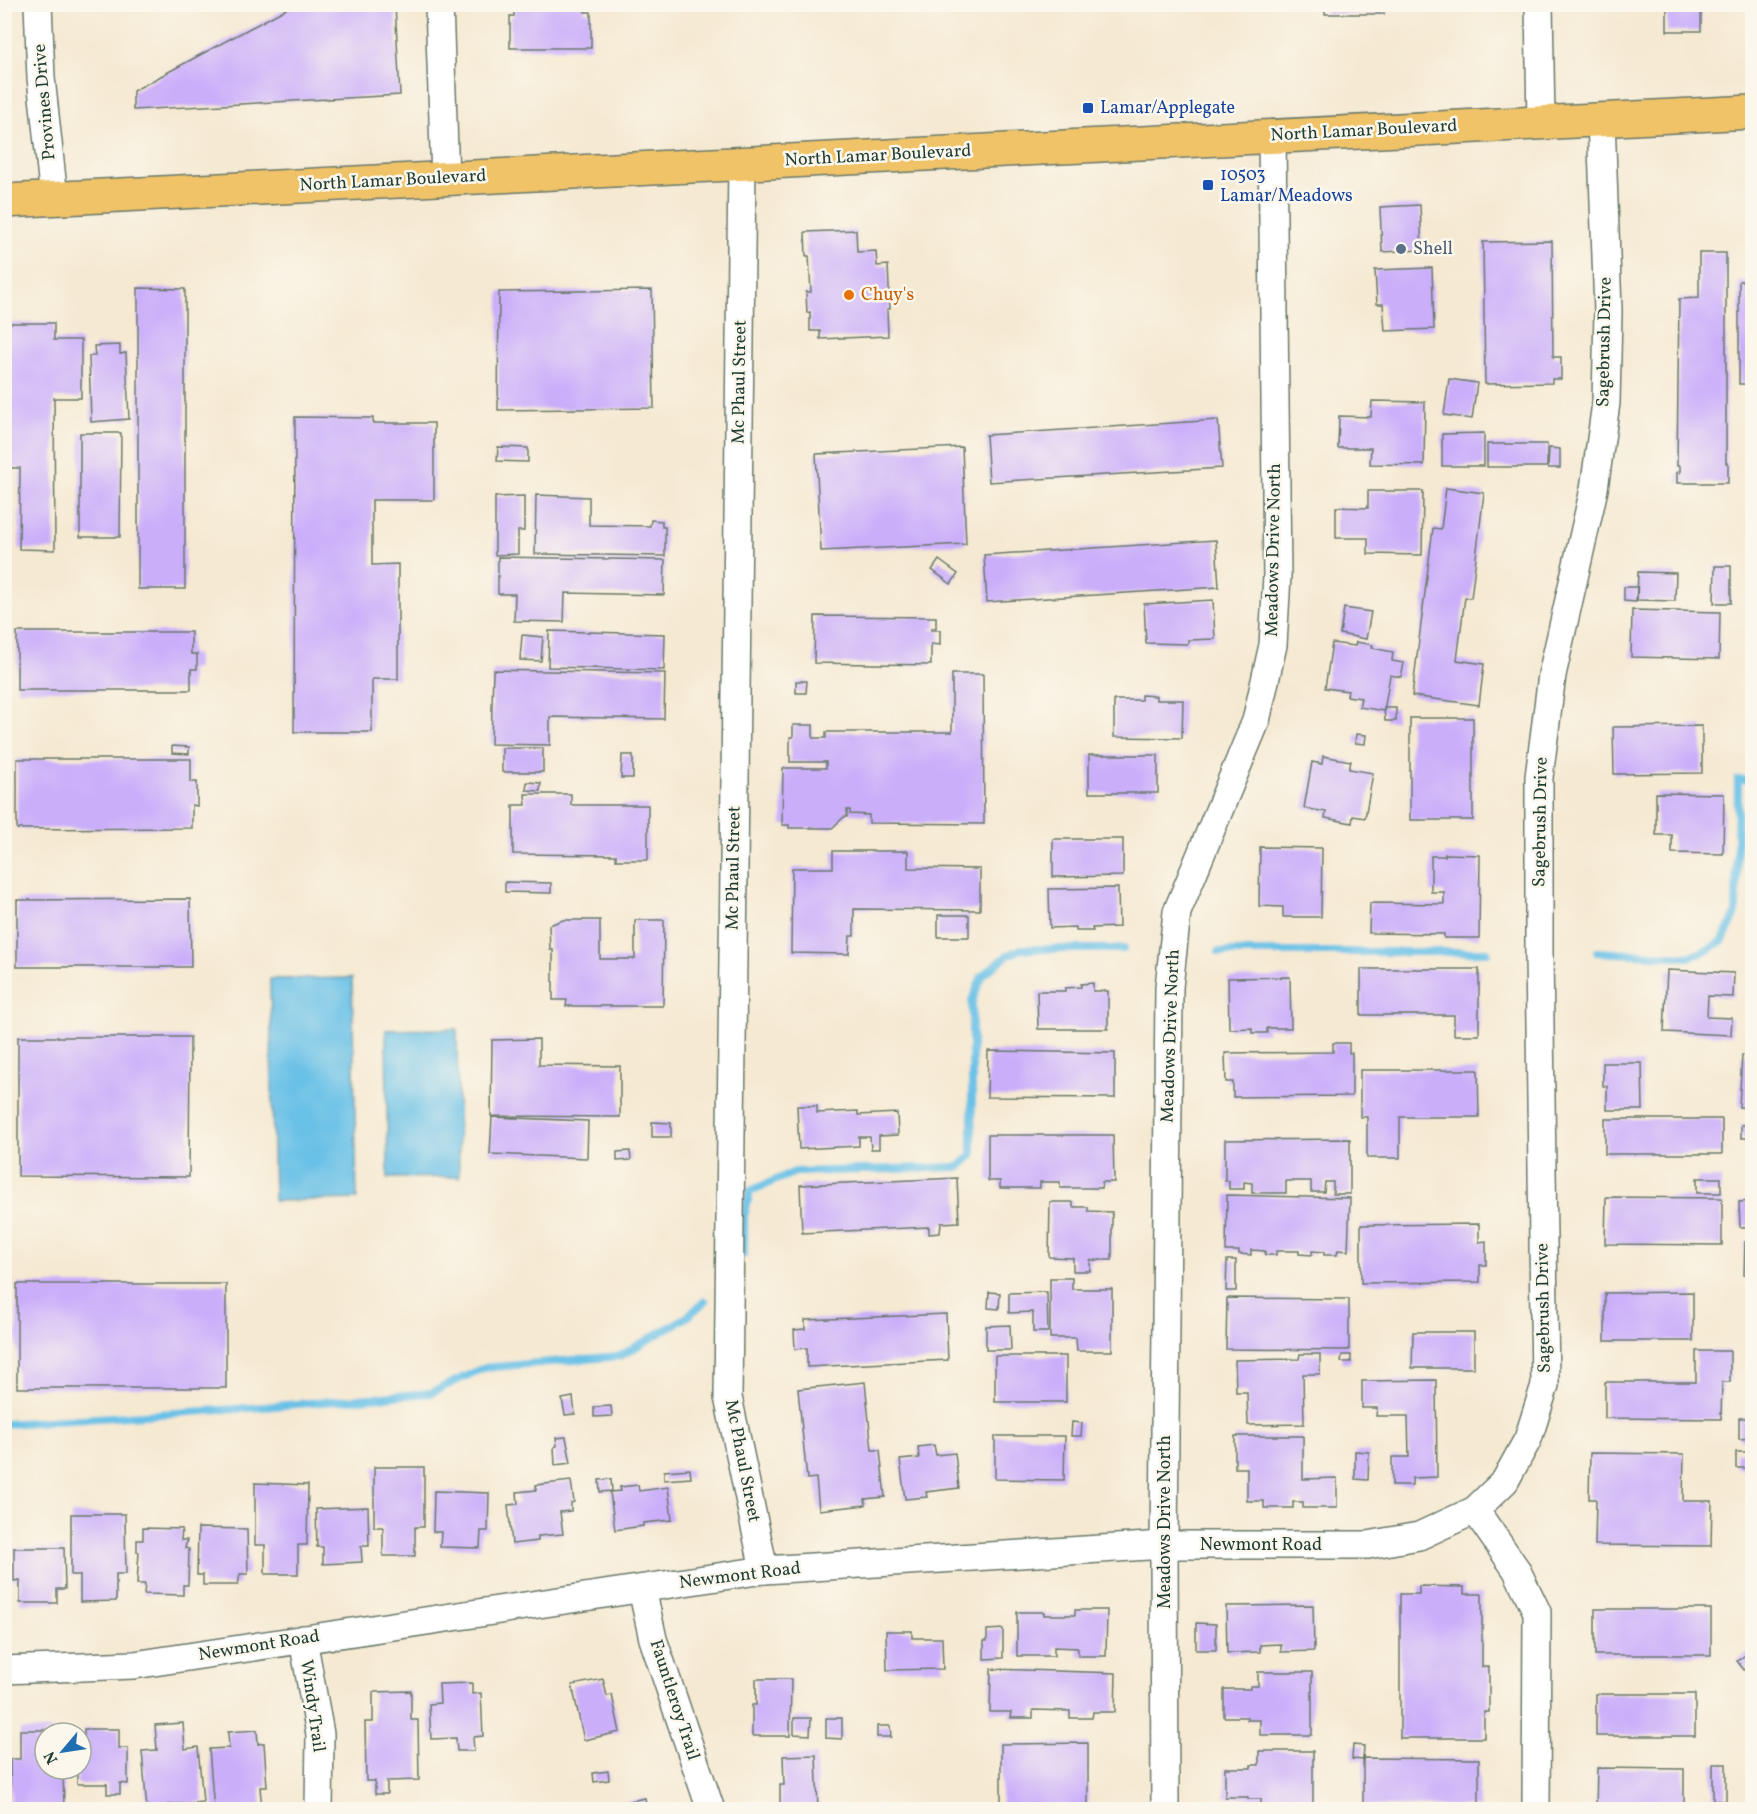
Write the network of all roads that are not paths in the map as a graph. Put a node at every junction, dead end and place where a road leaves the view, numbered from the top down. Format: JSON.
{"nodes":[{"id":1,"x":38,"y":4,"type":"edge"},
{"id":2,"x":439,"y":4,"type":"edge"},
{"id":3,"x":1539,"y":4,"type":"edge"},
{"id":4,"x":1752,"y":112,"type":"edge"},
{"id":5,"x":1601,"y":119,"type":"junction"},
{"id":6,"x":1541,"y":122,"type":"junction"},
{"id":7,"x":1272,"y":136,"type":"junction"},
{"id":8,"x":742,"y":163,"type":"junction"},
{"id":9,"x":445,"y":179,"type":"junction"},
{"id":10,"x":54,"y":198,"type":"junction"},
{"id":11,"x":4,"y":201,"type":"edge"},
{"id":12,"x":1475,"y":1510,"type":"junction"},
{"id":13,"x":1164,"y":1545,"type":"junction"},
{"id":14,"x":764,"y":1570,"type":"junction"},
{"id":15,"x":642,"y":1589,"type":"junction"},
{"id":16,"x":303,"y":1639,"type":"junction"},
{"id":17,"x":4,"y":1670,"type":"edge"},
{"id":18,"x":319,"y":1809,"type":"edge"},
{"id":19,"x":711,"y":1809,"type":"edge"},
{"id":20,"x":1165,"y":1809,"type":"edge"},
{"id":21,"x":1536,"y":1809,"type":"edge"}],
"edges":[{"from":1,"to":10,"type":"street","name":"Provines Drive"},
{"from":2,"to":9,"type":"street"},
{"from":3,"to":6,"type":"street"},
{"from":4,"to":5,"type":"main road","name":"North Lamar Boulevard"},
{"from":5,"to":6,"type":"main road","name":"North Lamar Boulevard"},
{"from":5,"to":12,"type":"street","name":"Sagebrush Drive"},
{"from":6,"to":7,"type":"main road","name":"North Lamar Boulevard"},
{"from":7,"to":8,"type":"main road","name":"North Lamar Boulevard"},
{"from":7,"to":13,"type":"street","name":"Meadows Drive North"},
{"from":8,"to":9,"type":"main road","name":"North Lamar Boulevard"},
{"from":8,"to":14,"type":"street","name":"Mc Phaul Street"},
{"from":9,"to":10,"type":"main road","name":"North Lamar Boulevard"},
{"from":10,"to":11,"type":"main road","name":"North Lamar Boulevard"},
{"from":12,"to":13,"type":"street","name":"Newmont Road"},
{"from":12,"to":21,"type":"street"},
{"from":13,"to":14,"type":"street","name":"Newmont Road"},
{"from":13,"to":20,"type":"street","name":"Meadows Drive North"},
{"from":14,"to":15,"type":"street","name":"Newmont Road"},
{"from":15,"to":16,"type":"street","name":"Newmont Road"},
{"from":15,"to":19,"type":"street","name":"Fauntleroy Trail"},
{"from":16,"to":17,"type":"street","name":"Newmont Road"},
{"from":16,"to":18,"type":"street","name":"Windy Trail"}]}
